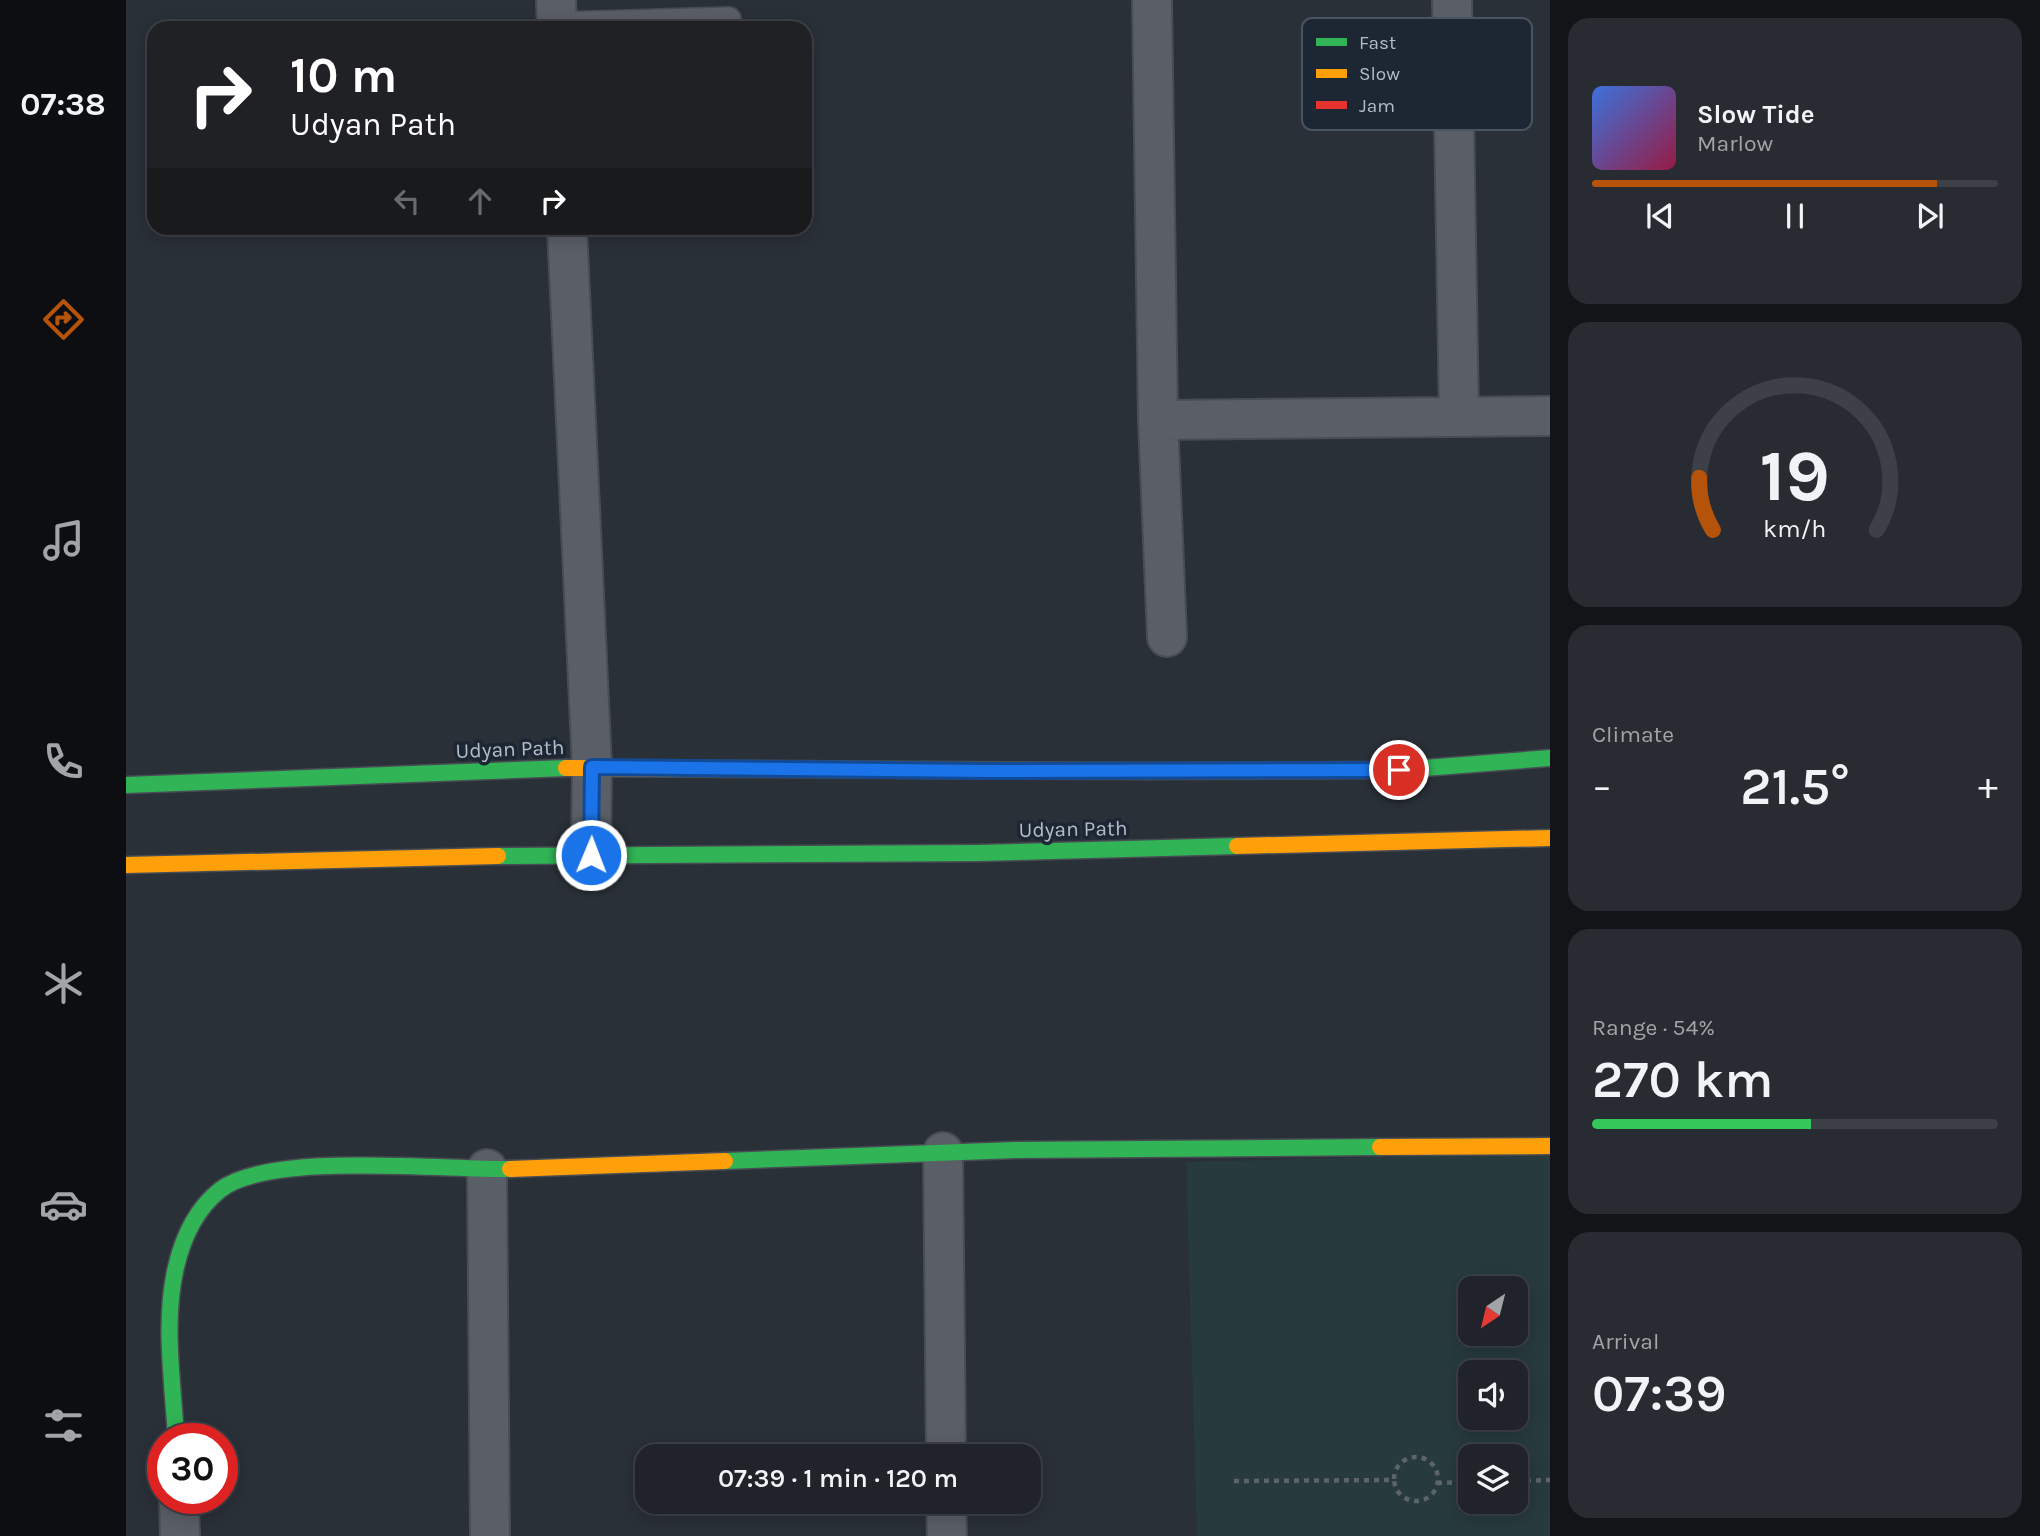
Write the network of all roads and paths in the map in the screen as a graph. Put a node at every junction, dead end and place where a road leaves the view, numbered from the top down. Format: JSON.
{"nodes":[{"id":1,"x":1152,"y":0,"type":"edge"},
{"id":2,"x":1452,"y":0,"type":"edge"},
{"id":3,"x":556,"y":17,"type":"edge"},
{"id":4,"x":1452,"y":18,"type":"edge"},
{"id":5,"x":730,"y":19,"type":"dead end"},
{"id":6,"x":1454,"y":130,"type":"edge"},
{"id":7,"x":567,"y":235,"type":"edge"},
{"id":8,"x":1550,"y":416,"type":"edge"},
{"id":9,"x":1459,"y":417,"type":"junction"},
{"id":10,"x":1158,"y":421,"type":"junction"},
{"id":11,"x":1167,"y":637,"type":"dead end"},
{"id":12,"x":1550,"y":758,"type":"edge"},
{"id":13,"x":592,"y":767,"type":"junction"},
{"id":14,"x":126,"y":785,"type":"edge"},
{"id":15,"x":1550,"y":838,"type":"edge"},
{"id":16,"x":591,"y":855,"type":"junction"},
{"id":17,"x":126,"y":865,"type":"edge"},
{"id":18,"x":1550,"y":1146,"type":"edge"},
{"id":19,"x":943,"y":1152,"type":"junction"},
{"id":20,"x":487,"y":1169,"type":"junction"},
{"id":21,"x":176,"y":1423,"type":"edge"},
{"id":22,"x":946,"y":1444,"type":"edge"},
{"id":23,"x":1394,"y":1480,"type":"junction"},
{"id":24,"x":1550,"y":1480,"type":"edge"},
{"id":25,"x":1234,"y":1481,"type":"dead end"},
{"id":26,"x":1528,"y":1481,"type":"edge"},
{"id":27,"x":1458,"y":1482,"type":"edge"},
{"id":28,"x":1437,"y":1483,"type":"junction"},
{"id":29,"x":179,"y":1514,"type":"edge"},
{"id":30,"x":946,"y":1514,"type":"edge"},
{"id":31,"x":180,"y":1536,"type":"edge"},
{"id":32,"x":490,"y":1536,"type":"edge"},
{"id":33,"x":947,"y":1536,"type":"edge"}],
"edges":[{"from":1,"to":10,"type":"street"},
{"from":2,"to":4,"type":"street"},
{"from":3,"to":5,"type":"lane"},
{"from":6,"to":9,"type":"street"},
{"from":7,"to":13,"type":"street"},
{"from":8,"to":9,"type":"street"},
{"from":9,"to":10,"type":"street"},
{"from":10,"to":11,"type":"street"},
{"from":12,"to":13,"type":"main road","name":"Udyan Path"},
{"from":13,"to":14,"type":"main road","name":"Udyan Path"},
{"from":13,"to":16,"type":"street"},
{"from":15,"to":16,"type":"main road","name":"Udyan Path"},
{"from":16,"to":17,"type":"main road","name":"Udyan Path"},
{"from":18,"to":19,"type":"main road"},
{"from":19,"to":20,"type":"main road"},
{"from":19,"to":22,"type":"street"},
{"from":20,"to":21,"type":"main road"},
{"from":20,"to":32,"type":"street"},
{"from":23,"to":25,"type":"path"},
{"from":23,"to":28,"type":"path"},
{"from":23,"to":28,"type":"path"},
{"from":24,"to":26,"type":"path"},
{"from":27,"to":28,"type":"path"},
{"from":29,"to":31,"type":"street"},
{"from":30,"to":33,"type":"street"}]}
